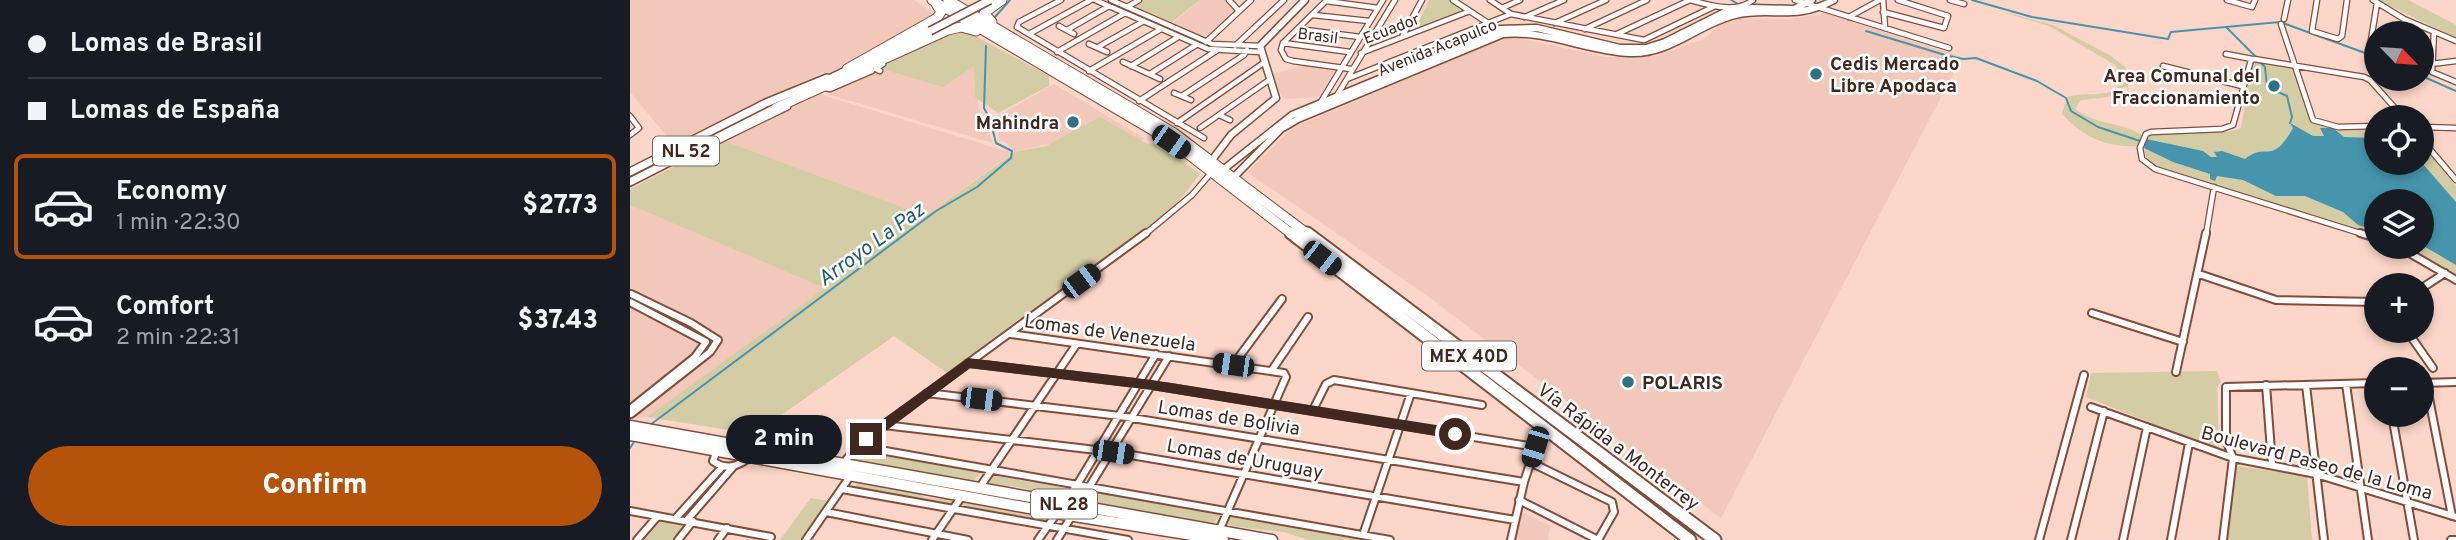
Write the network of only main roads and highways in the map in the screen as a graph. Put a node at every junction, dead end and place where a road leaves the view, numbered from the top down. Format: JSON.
{"nodes":[{"id":1,"x":948,"y":0,"type":"edge"},
{"id":2,"x":988,"y":0,"type":"edge"},
{"id":3,"x":1002,"y":0,"type":"edge"},
{"id":4,"x":933,"y":1,"type":"edge"},
{"id":5,"x":929,"y":30,"type":"junction"},
{"id":6,"x":997,"y":34,"type":"junction"},
{"id":7,"x":845,"y":70,"type":"joint"},
{"id":8,"x":776,"y":108,"type":"junction"},
{"id":9,"x":714,"y":129,"type":"junction"},
{"id":10,"x":682,"y":154,"type":"junction"},
{"id":11,"x":1212,"y":166,"type":"junction"},
{"id":12,"x":630,"y":172,"type":"edge"},
{"id":13,"x":630,"y":181,"type":"edge"},
{"id":14,"x":631,"y":421,"type":"edge"},
{"id":15,"x":751,"y":452,"type":"junction"},
{"id":16,"x":854,"y":471,"type":"junction"},
{"id":17,"x":1060,"y":508,"type":"junction"},
{"id":18,"x":1218,"y":537,"type":"edge"},
{"id":19,"x":1272,"y":540,"type":"edge"},
{"id":20,"x":1690,"y":540,"type":"edge"},
{"id":21,"x":1717,"y":540,"type":"edge"}],
"edges":[{"from":1,"to":6,"type":"highway","number":"MEX 40D"},
{"from":2,"to":5,"type":"main road","bridge":true},
{"from":3,"to":6,"type":"highway"},
{"from":4,"to":6,"type":"highway","number":"MEX 40D"},
{"from":4,"to":7,"type":"highway"},
{"from":5,"to":8,"type":"main road"},
{"from":5,"to":10,"type":"main road","number":"NL 52"},
{"from":6,"to":8,"type":"highway"},
{"from":6,"to":11,"type":"highway","number":"MEX 40D"},
{"from":7,"to":9,"type":"main road"},
{"from":8,"to":10,"type":"main road"},
{"from":9,"to":10,"type":"main road"},
{"from":9,"to":12,"type":"main road"},
{"from":10,"to":13,"type":"main road"},
{"from":11,"to":20,"type":"highway","number":"MEX 40D"},
{"from":11,"to":21,"type":"highway","name":"Vía Rápida a Monterrey","number":"MEX 40D"},
{"from":14,"to":15,"type":"main road","number":"NL 28"},
{"from":14,"to":15,"type":"main road"},
{"from":15,"to":16,"type":"main road"},
{"from":15,"to":16,"type":"main road","number":"NL 28"},
{"from":16,"to":17,"type":"main road","number":"NL 28"},
{"from":16,"to":17,"type":"main road"},
{"from":17,"to":18,"type":"main road"},
{"from":18,"to":19,"type":"main road"}]}
